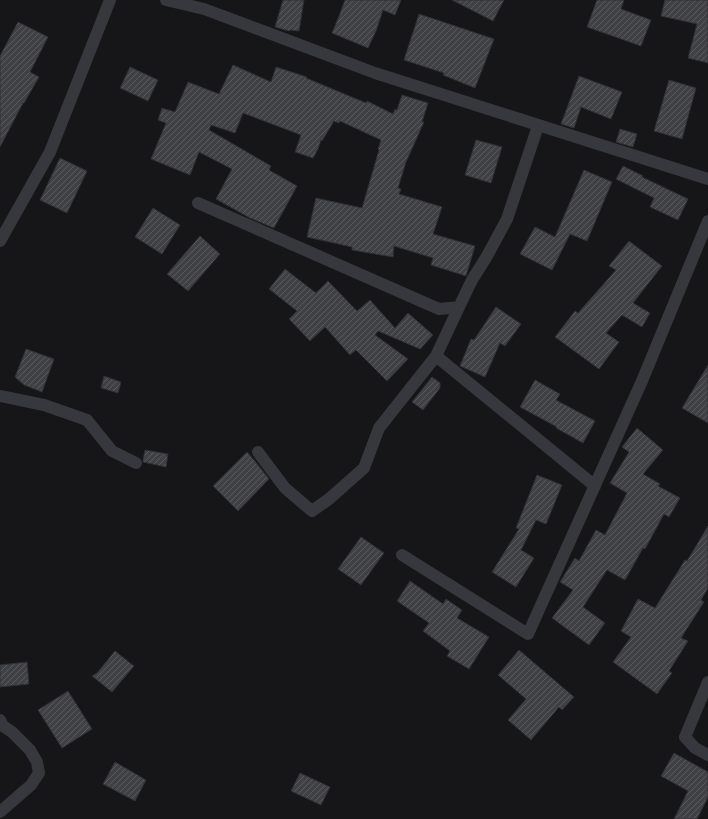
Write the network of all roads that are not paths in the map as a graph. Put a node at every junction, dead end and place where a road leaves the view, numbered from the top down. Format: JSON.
{"nodes":[{"id":1,"x":110,"y":0,"type":"edge"},
{"id":2,"x":166,"y":0,"type":"edge"},
{"id":3,"x":204,"y":5,"type":"edge"},
{"id":4,"x":538,"y":126,"type":"junction"},
{"id":5,"x":708,"y":179,"type":"edge"},
{"id":6,"x":198,"y":203,"type":"dead end"},
{"id":7,"x":708,"y":221,"type":"edge"},
{"id":8,"x":0,"y":241,"type":"edge"},
{"id":9,"x":459,"y":307,"type":"junction"},
{"id":10,"x":436,"y":356,"type":"junction"},
{"id":11,"x":0,"y":396,"type":"edge"},
{"id":12,"x":258,"y":452,"type":"dead end"},
{"id":13,"x":136,"y":464,"type":"dead end"},
{"id":14,"x":595,"y":486,"type":"junction"},
{"id":15,"x":402,"y":555,"type":"dead end"},
{"id":16,"x":708,"y":682,"type":"edge"},
{"id":17,"x":0,"y":720,"type":"edge"},
{"id":18,"x":708,"y":755,"type":"edge"},
{"id":19,"x":0,"y":812,"type":"edge"}],
"edges":[{"from":1,"to":8,"type":"street"},
{"from":2,"to":3,"type":"street"},
{"from":3,"to":4,"type":"street"},
{"from":4,"to":5,"type":"street"},
{"from":4,"to":9,"type":"street"},
{"from":6,"to":9,"type":"street"},
{"from":7,"to":14,"type":"street"},
{"from":9,"to":10,"type":"street"},
{"from":10,"to":12,"type":"street"},
{"from":10,"to":14,"type":"street"},
{"from":11,"to":13,"type":"street"},
{"from":14,"to":15,"type":"street"},
{"from":16,"to":18,"type":"street"},
{"from":17,"to":19,"type":"street"}]}
